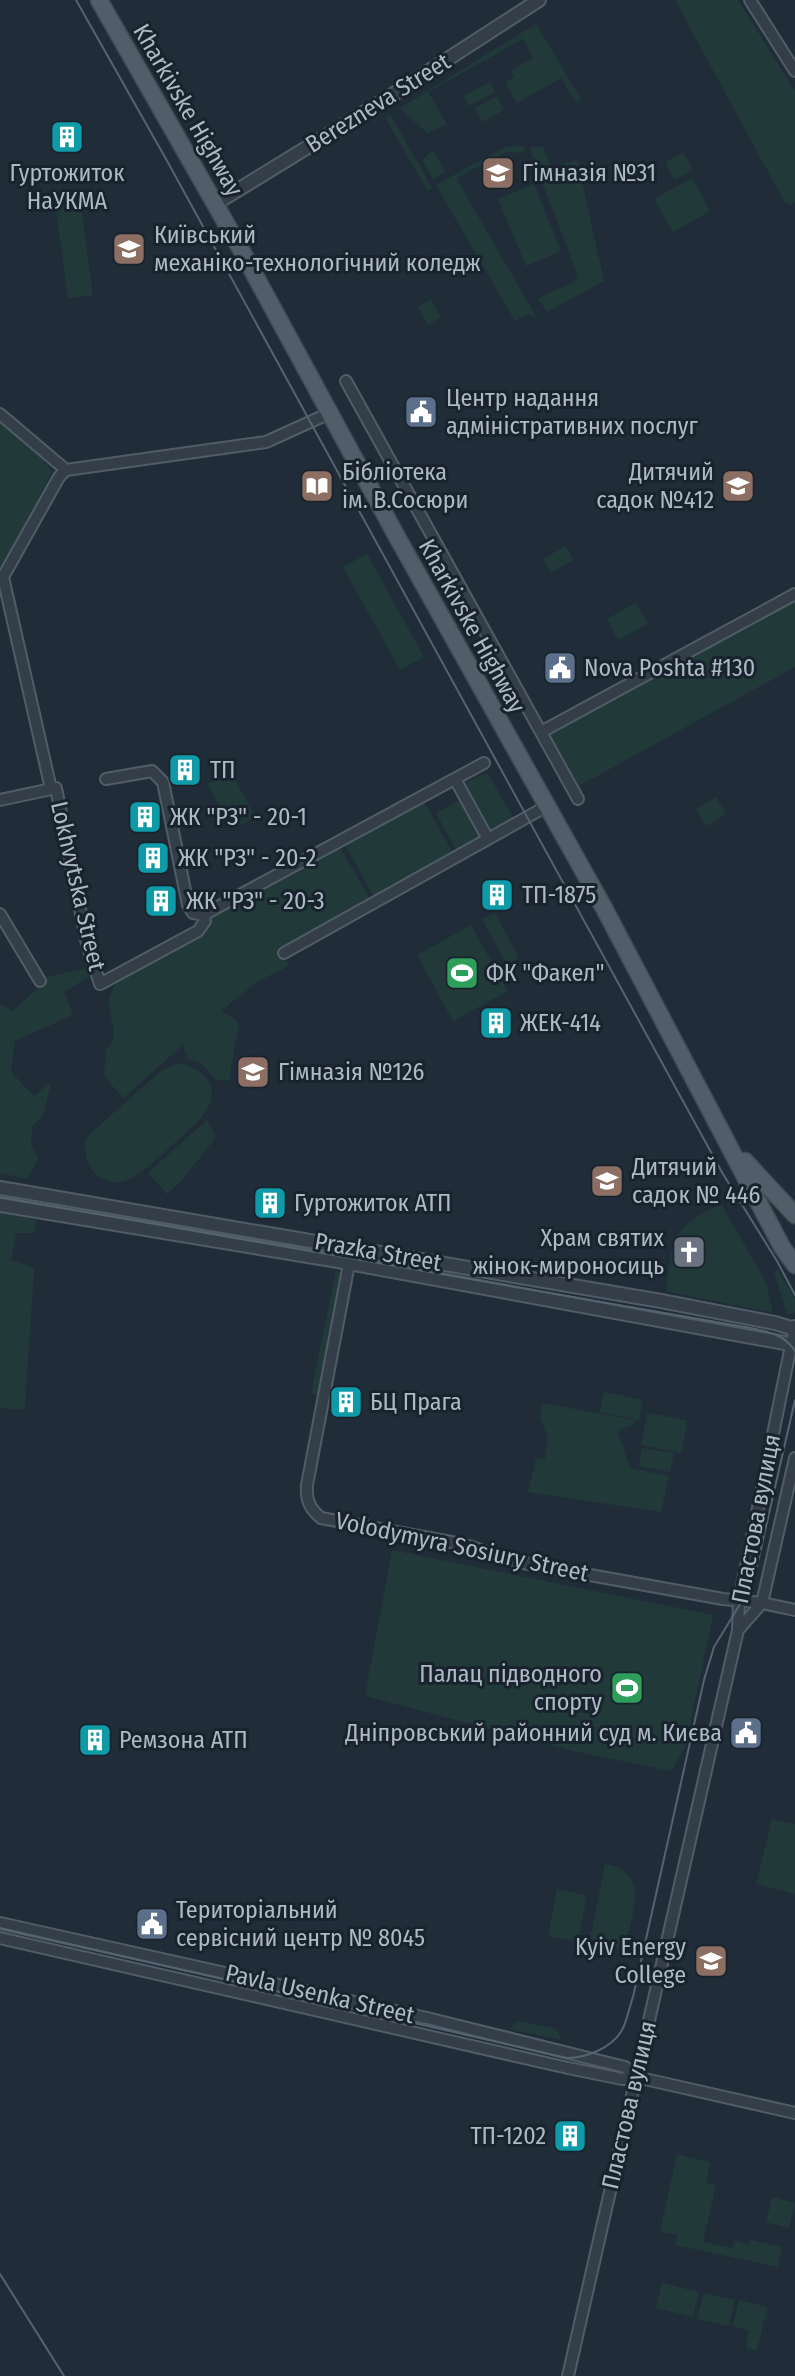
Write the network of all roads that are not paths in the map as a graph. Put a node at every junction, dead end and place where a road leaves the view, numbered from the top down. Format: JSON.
{"nodes":[{"id":1,"x":99,"y":0,"type":"edge"},
{"id":2,"x":539,"y":0,"type":"edge"},
{"id":3,"x":750,"y":0,"type":"edge"},
{"id":4,"x":795,"y":71,"type":"edge"},
{"id":5,"x":215,"y":204,"type":"junction"},
{"id":6,"x":346,"y":381,"type":"dead end"},
{"id":7,"x":330,"y":413,"type":"junction"},
{"id":8,"x":0,"y":414,"type":"edge"},
{"id":9,"x":66,"y":470,"type":"junction"},
{"id":10,"x":2,"y":578,"type":"edge"},
{"id":11,"x":795,"y":594,"type":"edge"},
{"id":12,"x":541,"y":732,"type":"junction"},
{"id":13,"x":484,"y":763,"type":"dead end"},
{"id":14,"x":106,"y":779,"type":"dead end"},
{"id":15,"x":455,"y":779,"type":"junction"},
{"id":16,"x":53,"y":788,"type":"junction"},
{"id":17,"x":578,"y":799,"type":"dead end"},
{"id":18,"x":0,"y":800,"type":"edge"},
{"id":19,"x":547,"y":806,"type":"junction"},
{"id":20,"x":488,"y":839,"type":"junction"},
{"id":21,"x":0,"y":914,"type":"edge"},
{"id":22,"x":203,"y":915,"type":"junction"},
{"id":23,"x":284,"y":953,"type":"dead end"},
{"id":24,"x":40,"y":981,"type":"dead end"},
{"id":25,"x":720,"y":1128,"type":"junction"},
{"id":26,"x":0,"y":1188,"type":"edge"},
{"id":27,"x":40,"y":1195,"type":"junction"},
{"id":28,"x":0,"y":1205,"type":"edge"},
{"id":29,"x":38,"y":1212,"type":"junction"},
{"id":30,"x":795,"y":1215,"type":"edge"},
{"id":31,"x":352,"y":1248,"type":"junction"},
{"id":32,"x":350,"y":1263,"type":"junction"},
{"id":33,"x":795,"y":1265,"type":"edge"},
{"id":34,"x":794,"y":1328,"type":"edge"},
{"id":35,"x":793,"y":1344,"type":"edge"},
{"id":36,"x":795,"y":1458,"type":"edge"},
{"id":37,"x":739,"y":1601,"type":"junction"},
{"id":38,"x":762,"y":1602,"type":"junction"},
{"id":39,"x":795,"y":1610,"type":"edge"},
{"id":40,"x":738,"y":1630,"type":"junction"},
{"id":41,"x":0,"y":1923,"type":"edge"},
{"id":42,"x":0,"y":1938,"type":"edge"},
{"id":43,"x":636,"y":2077,"type":"junction"},
{"id":44,"x":795,"y":2113,"type":"edge"},
{"id":45,"x":568,"y":2376,"type":"edge"}],
"edges":[{"from":1,"to":5,"type":"main road","name":"Kharkivske Highway"},
{"from":2,"to":5,"type":"street","name":"Berezneva Street"},
{"from":3,"to":4,"type":"street"},
{"from":5,"to":7,"type":"main road","name":"Kharkivske Highway"},
{"from":6,"to":12,"type":"street","name":"Kharkivske Highway"},
{"from":7,"to":9,"type":"street"},
{"from":7,"to":19,"type":"main road","name":"Kharkivske Highway"},
{"from":8,"to":9,"type":"street"},
{"from":9,"to":10,"type":"street","name":"Lokhvytska Street"},
{"from":10,"to":16,"type":"street","name":"Lokhvytska Street"},
{"from":11,"to":12,"type":"street"},
{"from":12,"to":17,"type":"street","name":"Kharkivske Highway"},
{"from":13,"to":15,"type":"street"},
{"from":14,"to":22,"type":"street"},
{"from":15,"to":20,"type":"street"},
{"from":15,"to":22,"type":"street"},
{"from":16,"to":18,"type":"street"},
{"from":16,"to":22,"type":"street","name":"Lokhvytska Street"},
{"from":19,"to":20,"type":"street"},
{"from":19,"to":25,"type":"main road","name":"Kharkivske Highway"},
{"from":20,"to":23,"type":"street"},
{"from":21,"to":24,"type":"street"},
{"from":25,"to":30,"type":"main road","name":"Kharkivske Highway"},
{"from":25,"to":33,"type":"main road","name":"Kharkivske Highway"},
{"from":26,"to":27,"type":"street","name":"Prazka Street"},
{"from":27,"to":29,"type":"street"},
{"from":27,"to":31,"type":"street","name":"Prazka Street"},
{"from":28,"to":29,"type":"street","name":"Prazka Street"},
{"from":29,"to":32,"type":"street","name":"Prazka Street"},
{"from":31,"to":32,"type":"street","name":"Volodymyra Sosiury Street"},
{"from":31,"to":34,"type":"street","name":"Prazka Street"},
{"from":32,"to":35,"type":"street","name":"Prazka Street"},
{"from":32,"to":37,"type":"street","name":"Volodymyra Sosiury Street"},
{"from":34,"to":35,"type":"street","name":"Пластова вулиця"},
{"from":35,"to":37,"type":"street","name":"Пластова вулиця"},
{"from":36,"to":38,"type":"street","name":"Пластова вулиця"},
{"from":37,"to":38,"type":"street","name":"Volodymyra Sosiury Street"},
{"from":37,"to":40,"type":"street","name":"Пластова вулиця"},
{"from":38,"to":39,"type":"street","name":"Volodymyra Sosiury Street"},
{"from":38,"to":40,"type":"street","name":"Пластова вулиця"},
{"from":40,"to":43,"type":"street","name":"Пластова вулиця"},
{"from":41,"to":43,"type":"street","name":"Pavla Usenka Street"},
{"from":42,"to":43,"type":"street","name":"Pavla Usenka Street"},
{"from":43,"to":44,"type":"street","name":"Pavla Usenka Street"},
{"from":43,"to":45,"type":"street","name":"Пластова вулиця"}]}
